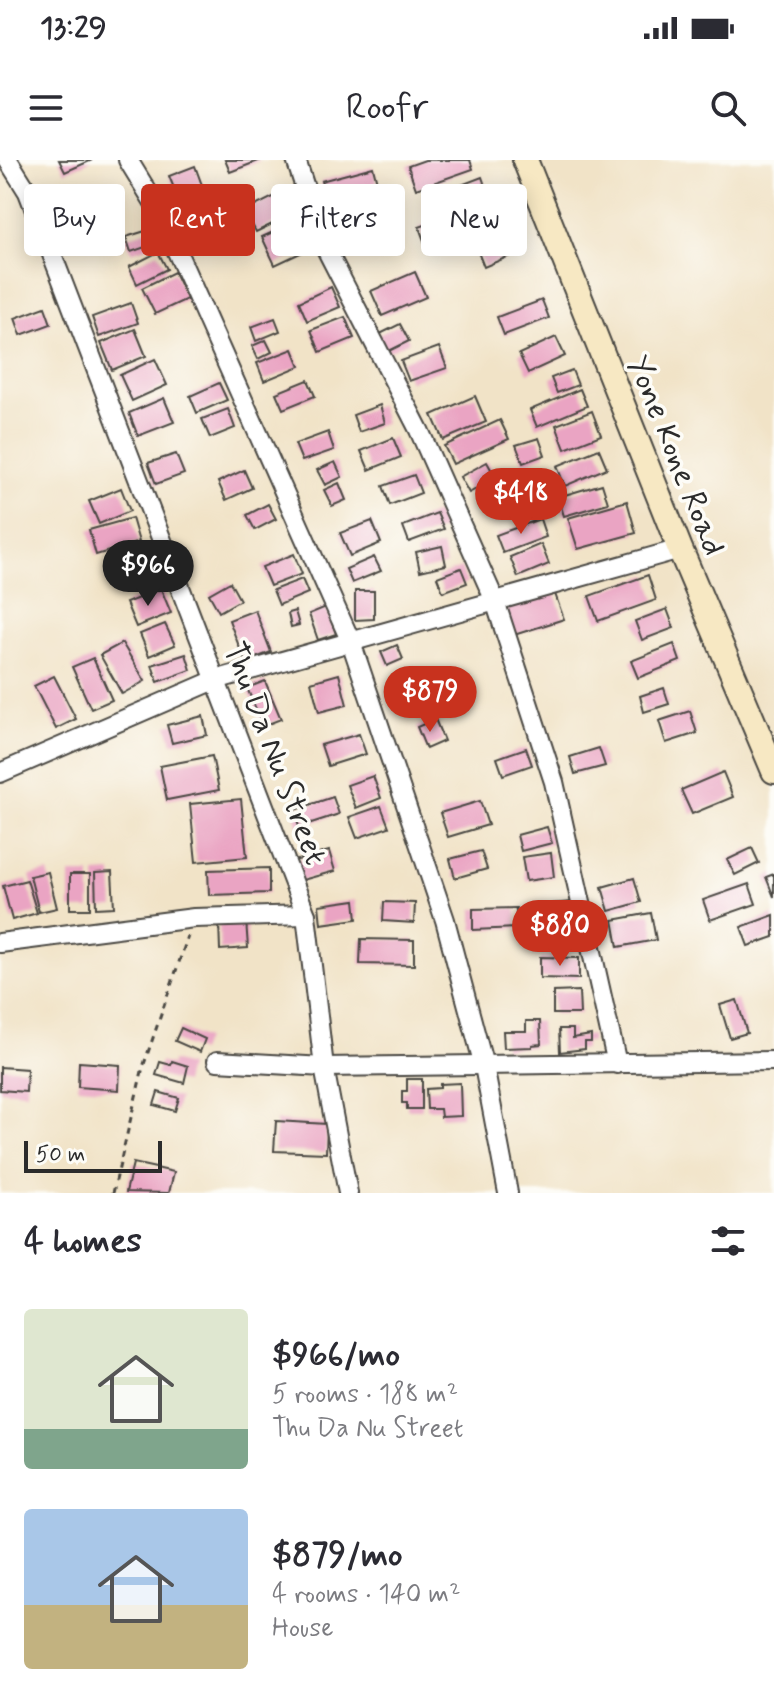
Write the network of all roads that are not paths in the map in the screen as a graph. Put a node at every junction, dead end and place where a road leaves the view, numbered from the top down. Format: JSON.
{"nodes":[{"id":1,"x":8,"y":160,"type":"edge"},
{"id":2,"x":128,"y":160,"type":"edge"},
{"id":3,"x":296,"y":160,"type":"edge"},
{"id":4,"x":525,"y":160,"type":"edge"},
{"id":5,"x":680,"y":549,"type":"junction"},
{"id":6,"x":495,"y":601,"type":"junction"},
{"id":7,"x":351,"y":642,"type":"junction"},
{"id":8,"x":215,"y":680,"type":"junction"},
{"id":9,"x":774,"y":771,"type":"edge"},
{"id":10,"x":0,"y":773,"type":"edge"},
{"id":11,"x":306,"y":915,"type":"junction"},
{"id":12,"x":0,"y":943,"type":"edge"},
{"id":13,"x":217,"y":1061,"type":"dead end"},
{"id":14,"x":774,"y":1061,"type":"edge"},
{"id":15,"x":617,"y":1064,"type":"junction"},
{"id":16,"x":484,"y":1066,"type":"junction"},
{"id":17,"x":324,"y":1067,"type":"junction"},
{"id":18,"x":348,"y":1193,"type":"edge"},
{"id":19,"x":508,"y":1193,"type":"edge"}],
"edges":[{"from":1,"to":8,"type":"street","name":"Thu Da Nu Street"},
{"from":2,"to":7,"type":"street"},
{"from":3,"to":6,"type":"street"},
{"from":4,"to":5,"type":"street","name":"Yone Kone Road"},
{"from":5,"to":6,"type":"street"},
{"from":5,"to":9,"type":"street","name":"Yone Kone Road"},
{"from":6,"to":7,"type":"street"},
{"from":6,"to":15,"type":"street"},
{"from":7,"to":8,"type":"street"},
{"from":7,"to":16,"type":"street"},
{"from":8,"to":10,"type":"street"},
{"from":8,"to":11,"type":"street","name":"Thu Da Nu Street"},
{"from":11,"to":12,"type":"street"},
{"from":11,"to":17,"type":"street","name":"Thu Da Nu Street"},
{"from":13,"to":17,"type":"street"},
{"from":14,"to":15,"type":"street"},
{"from":15,"to":16,"type":"street"},
{"from":16,"to":17,"type":"street"},
{"from":16,"to":19,"type":"street"},
{"from":17,"to":18,"type":"street","name":"Thu Da Nu Street"}]}
